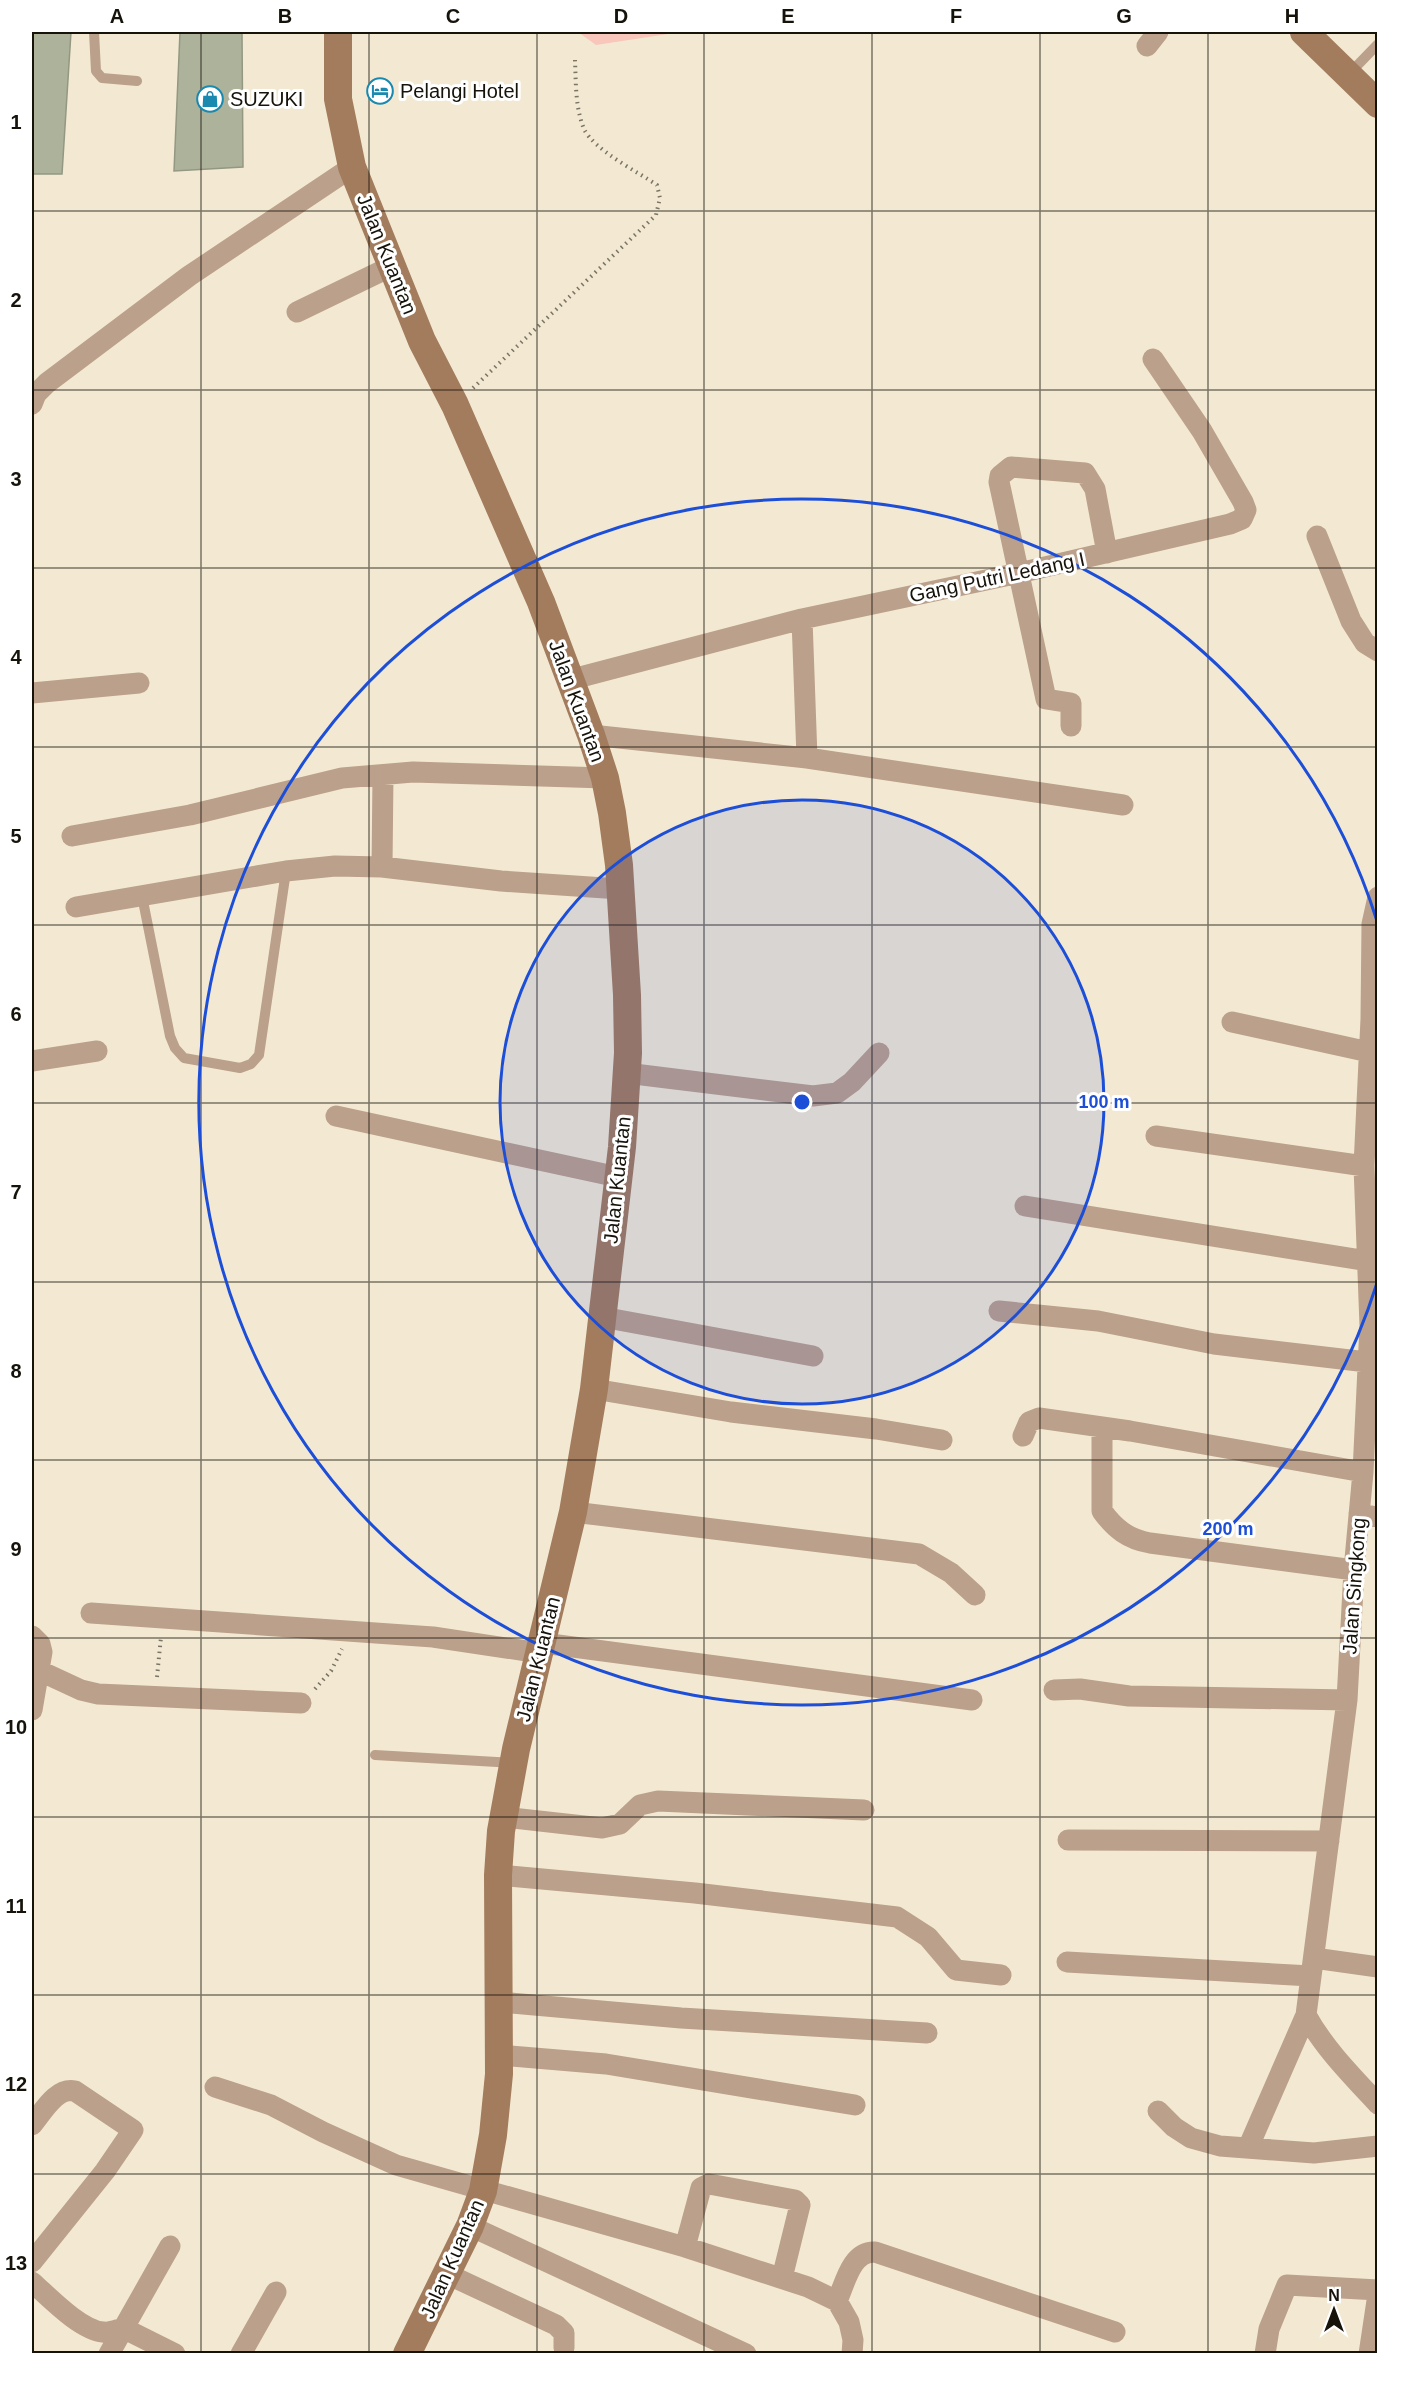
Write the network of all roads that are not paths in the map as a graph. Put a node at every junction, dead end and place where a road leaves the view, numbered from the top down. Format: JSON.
{"nodes":[{"id":1,"x":94,"y":32,"type":"edge"},
{"id":2,"x":338,"y":32,"type":"edge"},
{"id":3,"x":1304,"y":32,"type":"edge"},
{"id":4,"x":1377,"y":44,"type":"edge"},
{"id":5,"x":1348,"y":75,"type":"junction"},
{"id":6,"x":137,"y":81,"type":"dead end"},
{"id":7,"x":1377,"y":104,"type":"edge"},
{"id":8,"x":351,"y":167,"type":"junction"},
{"id":9,"x":392,"y":266,"type":"junction"},
{"id":10,"x":297,"y":312,"type":"dead end"},
{"id":11,"x":1153,"y":359,"type":"dead end"},
{"id":12,"x":32,"y":404,"type":"edge"},
{"id":13,"x":1317,"y":536,"type":"dead end"},
{"id":14,"x":1107,"y":553,"type":"junction"},
{"id":15,"x":1019,"y":573,"type":"junction"},
{"id":16,"x":802,"y":619,"type":"junction"},
{"id":17,"x":1377,"y":651,"type":"edge"},
{"id":18,"x":569,"y":680,"type":"junction"},
{"id":19,"x":139,"y":683,"type":"dead end"},
{"id":20,"x":32,"y":693,"type":"edge"},
{"id":21,"x":1071,"y":726,"type":"dead end"},
{"id":22,"x":591,"y":735,"type":"junction"},
{"id":23,"x":807,"y":758,"type":"junction"},
{"id":24,"x":383,"y":775,"type":"junction"},
{"id":25,"x":605,"y":778,"type":"junction"},
{"id":26,"x":1123,"y":805,"type":"dead end"},
{"id":27,"x":72,"y":836,"type":"dead end"},
{"id":28,"x":382,"y":867,"type":"junction"},
{"id":29,"x":286,"y":871,"type":"junction"},
{"id":30,"x":620,"y":889,"type":"junction"},
{"id":31,"x":142,"y":896,"type":"junction"},
{"id":32,"x":1377,"y":897,"type":"edge"},
{"id":33,"x":76,"y":907,"type":"dead end"},
{"id":34,"x":1374,"y":987,"type":"edge"},
{"id":35,"x":1232,"y":1022,"type":"dead end"},
{"id":36,"x":97,"y":1051,"type":"dead end"},
{"id":37,"x":1369,"y":1052,"type":"junction"},
{"id":38,"x":879,"y":1053,"type":"dead end"},
{"id":39,"x":32,"y":1061,"type":"edge"},
{"id":40,"x":626,"y":1072,"type":"junction"},
{"id":41,"x":336,"y":1116,"type":"dead end"},
{"id":42,"x":1156,"y":1136,"type":"dead end"},
{"id":43,"x":1369,"y":1175,"type":"edge"},
{"id":44,"x":618,"y":1177,"type":"junction"},
{"id":45,"x":1025,"y":1206,"type":"dead end"},
{"id":46,"x":1368,"y":1261,"type":"junction"},
{"id":47,"x":999,"y":1311,"type":"dead end"},
{"id":48,"x":602,"y":1317,"type":"junction"},
{"id":49,"x":1371,"y":1354,"type":"edge"},
{"id":50,"x":813,"y":1356,"type":"dead end"},
{"id":51,"x":594,"y":1389,"type":"junction"},
{"id":52,"x":1102,"y":1427,"type":"junction"},
{"id":53,"x":1023,"y":1436,"type":"dead end"},
{"id":54,"x":942,"y":1440,"type":"dead end"},
{"id":55,"x":1363,"y":1472,"type":"junction"},
{"id":56,"x":573,"y":1512,"type":"junction"},
{"id":57,"x":1368,"y":1516,"type":"edge"},
{"id":58,"x":1354,"y":1570,"type":"junction"},
{"id":59,"x":975,"y":1595,"type":"dead end"},
{"id":60,"x":91,"y":1613,"type":"dead end"},
{"id":61,"x":32,"y":1636,"type":"edge"},
{"id":62,"x":541,"y":1648,"type":"junction"},
{"id":63,"x":40,"y":1671,"type":"junction"},
{"id":64,"x":1054,"y":1690,"type":"dead end"},
{"id":65,"x":972,"y":1700,"type":"dead end"},
{"id":66,"x":1347,"y":1700,"type":"junction"},
{"id":67,"x":301,"y":1703,"type":"road end"},
{"id":68,"x":32,"y":1710,"type":"edge"},
{"id":69,"x":375,"y":1755,"type":"dead end"},
{"id":70,"x":513,"y":1763,"type":"junction"},
{"id":71,"x":864,"y":1810,"type":"dead end"},
{"id":72,"x":503,"y":1817,"type":"junction"},
{"id":73,"x":1068,"y":1840,"type":"dead end"},
{"id":74,"x":1329,"y":1841,"type":"junction"},
{"id":75,"x":498,"y":1875,"type":"junction"},
{"id":76,"x":1067,"y":1962,"type":"dead end"},
{"id":77,"x":1312,"y":1967,"type":"junction"},
{"id":78,"x":1377,"y":1967,"type":"edge"},
{"id":79,"x":1001,"y":1975,"type":"dead end"},
{"id":80,"x":500,"y":2002,"type":"junction"},
{"id":81,"x":1306,"y":2014,"type":"junction"},
{"id":82,"x":927,"y":2033,"type":"dead end"},
{"id":83,"x":499,"y":2055,"type":"junction"},
{"id":84,"x":214,"y":2087,"type":"dead end"},
{"id":85,"x":1377,"y":2104,"type":"edge"},
{"id":86,"x":855,"y":2105,"type":"dead end"},
{"id":87,"x":1158,"y":2111,"type":"dead end"},
{"id":88,"x":32,"y":2125,"type":"edge"},
{"id":89,"x":1377,"y":2146,"type":"edge"},
{"id":90,"x":1248,"y":2148,"type":"junction"},
{"id":91,"x":483,"y":2191,"type":"junction"},
{"id":92,"x":470,"y":2226,"type":"junction"},
{"id":93,"x":170,"y":2246,"type":"dead end"},
{"id":94,"x":685,"y":2247,"type":"junction"},
{"id":95,"x":32,"y":2262,"type":"edge"},
{"id":96,"x":447,"y":2274,"type":"junction"},
{"id":97,"x":782,"y":2278,"type":"junction"},
{"id":98,"x":32,"y":2282,"type":"edge"},
{"id":99,"x":276,"y":2292,"type":"dead end"},
{"id":100,"x":1377,"y":2292,"type":"edge"},
{"id":101,"x":837,"y":2301,"type":"junction"},
{"id":102,"x":123,"y":2328,"type":"junction"},
{"id":103,"x":1115,"y":2332,"type":"dead end"},
{"id":104,"x":564,"y":2348,"type":"dead end"},
{"id":105,"x":109,"y":2354,"type":"edge"},
{"id":106,"x":175,"y":2354,"type":"edge"},
{"id":107,"x":241,"y":2354,"type":"edge"},
{"id":108,"x":407,"y":2354,"type":"edge"},
{"id":109,"x":746,"y":2354,"type":"edge"},
{"id":110,"x":852,"y":2354,"type":"edge"},
{"id":111,"x":1265,"y":2354,"type":"edge"},
{"id":112,"x":1369,"y":2354,"type":"edge"}],
"edges":[{"from":1,"to":6,"type":"lane"},
{"from":2,"to":8,"type":"street","name":"Jalan Kuantan"},
{"from":3,"to":5,"type":"street"},
{"from":4,"to":5,"type":"lane"},
{"from":5,"to":7,"type":"street"},
{"from":8,"to":9,"type":"street","name":"Jalan Kuantan"},
{"from":8,"to":12,"type":"street"},
{"from":9,"to":10,"type":"street"},
{"from":9,"to":18,"type":"street","name":"Jalan Kuantan"},
{"from":11,"to":14,"type":"street","name":"Gang Putri Ledang I"},
{"from":13,"to":17,"type":"street"},
{"from":14,"to":15,"type":"street","name":"Gang Putri Ledang I"},
{"from":14,"to":15,"type":"street"},
{"from":15,"to":16,"type":"street","name":"Gang Putri Ledang I"},
{"from":15,"to":21,"type":"street"},
{"from":16,"to":18,"type":"street","name":"Gang Putri Ledang I"},
{"from":16,"to":23,"type":"street"},
{"from":18,"to":22,"type":"street","name":"Jalan Kuantan"},
{"from":19,"to":20,"type":"street"},
{"from":22,"to":23,"type":"street"},
{"from":22,"to":25,"type":"street","name":"Jalan Kuantan"},
{"from":23,"to":26,"type":"street"},
{"from":24,"to":25,"type":"street"},
{"from":24,"to":27,"type":"street"},
{"from":24,"to":28,"type":"street"},
{"from":25,"to":30,"type":"street","name":"Jalan Kuantan"},
{"from":28,"to":29,"type":"street"},
{"from":28,"to":30,"type":"street"},
{"from":29,"to":31,"type":"street"},
{"from":29,"to":31,"type":"lane"},
{"from":30,"to":40,"type":"street","name":"Jalan Kuantan"},
{"from":31,"to":33,"type":"street"},
{"from":32,"to":34,"type":"street","name":"Jalan Singkong"},
{"from":34,"to":37,"type":"street","name":"Jalan Singkong"},
{"from":35,"to":37,"type":"street"},
{"from":36,"to":39,"type":"street"},
{"from":37,"to":43,"type":"street","name":"Jalan Singkong"},
{"from":38,"to":40,"type":"street"},
{"from":40,"to":44,"type":"street","name":"Jalan Kuantan"},
{"from":41,"to":44,"type":"street"},
{"from":42,"to":43,"type":"street"},
{"from":43,"to":46,"type":"street","name":"Jalan Singkong"},
{"from":44,"to":48,"type":"street","name":"Jalan Kuantan"},
{"from":45,"to":46,"type":"street"},
{"from":46,"to":49,"type":"street","name":"Jalan Singkong"},
{"from":47,"to":49,"type":"street"},
{"from":48,"to":50,"type":"street"},
{"from":48,"to":51,"type":"street","name":"Jalan Kuantan"},
{"from":49,"to":55,"type":"street","name":"Jalan Singkong"},
{"from":51,"to":54,"type":"street"},
{"from":51,"to":56,"type":"street","name":"Jalan Kuantan"},
{"from":52,"to":53,"type":"street"},
{"from":52,"to":55,"type":"street"},
{"from":52,"to":58,"type":"street"},
{"from":55,"to":57,"type":"street","name":"Jalan Singkong"},
{"from":56,"to":59,"type":"street"},
{"from":56,"to":62,"type":"street","name":"Jalan Kuantan"},
{"from":57,"to":58,"type":"street","name":"Jalan Singkong"},
{"from":58,"to":66,"type":"street","name":"Jalan Singkong"},
{"from":60,"to":62,"type":"street"},
{"from":61,"to":63,"type":"street"},
{"from":62,"to":65,"type":"street"},
{"from":62,"to":70,"type":"street","name":"Jalan Kuantan"},
{"from":63,"to":67,"type":"street"},
{"from":63,"to":68,"type":"street"},
{"from":64,"to":66,"type":"street"},
{"from":66,"to":74,"type":"street","name":"Jalan Singkong"},
{"from":69,"to":70,"type":"lane"},
{"from":70,"to":72,"type":"street","name":"Jalan Kuantan"},
{"from":71,"to":72,"type":"street"},
{"from":72,"to":75,"type":"street","name":"Jalan Kuantan"},
{"from":73,"to":74,"type":"street"},
{"from":74,"to":77,"type":"street","name":"Jalan Singkong"},
{"from":75,"to":79,"type":"street"},
{"from":75,"to":80,"type":"street","name":"Jalan Kuantan"},
{"from":76,"to":77,"type":"street"},
{"from":77,"to":78,"type":"street"},
{"from":77,"to":81,"type":"street","name":"Jalan Singkong"},
{"from":80,"to":82,"type":"street"},
{"from":80,"to":83,"type":"street","name":"Jalan Kuantan"},
{"from":81,"to":85,"type":"street"},
{"from":81,"to":90,"type":"street","name":"Jalan Singkong"},
{"from":83,"to":86,"type":"street"},
{"from":83,"to":91,"type":"street","name":"Jalan Kuantan"},
{"from":84,"to":91,"type":"street"},
{"from":87,"to":90,"type":"street"},
{"from":88,"to":95,"type":"street"},
{"from":89,"to":90,"type":"street"},
{"from":91,"to":92,"type":"street","name":"Jalan Kuantan"},
{"from":91,"to":94,"type":"street"},
{"from":92,"to":96,"type":"street","name":"Jalan Kuantan"},
{"from":92,"to":109,"type":"street"},
{"from":93,"to":102,"type":"street"},
{"from":94,"to":97,"type":"street"},
{"from":94,"to":97,"type":"street"},
{"from":96,"to":104,"type":"street"},
{"from":96,"to":108,"type":"street","name":"Jalan Kuantan"},
{"from":97,"to":101,"type":"street"},
{"from":98,"to":102,"type":"street"},
{"from":99,"to":107,"type":"street"},
{"from":100,"to":111,"type":"street"},
{"from":100,"to":112,"type":"street"},
{"from":101,"to":103,"type":"street"},
{"from":101,"to":110,"type":"street"},
{"from":102,"to":105,"type":"street"},
{"from":102,"to":106,"type":"street"}]}
